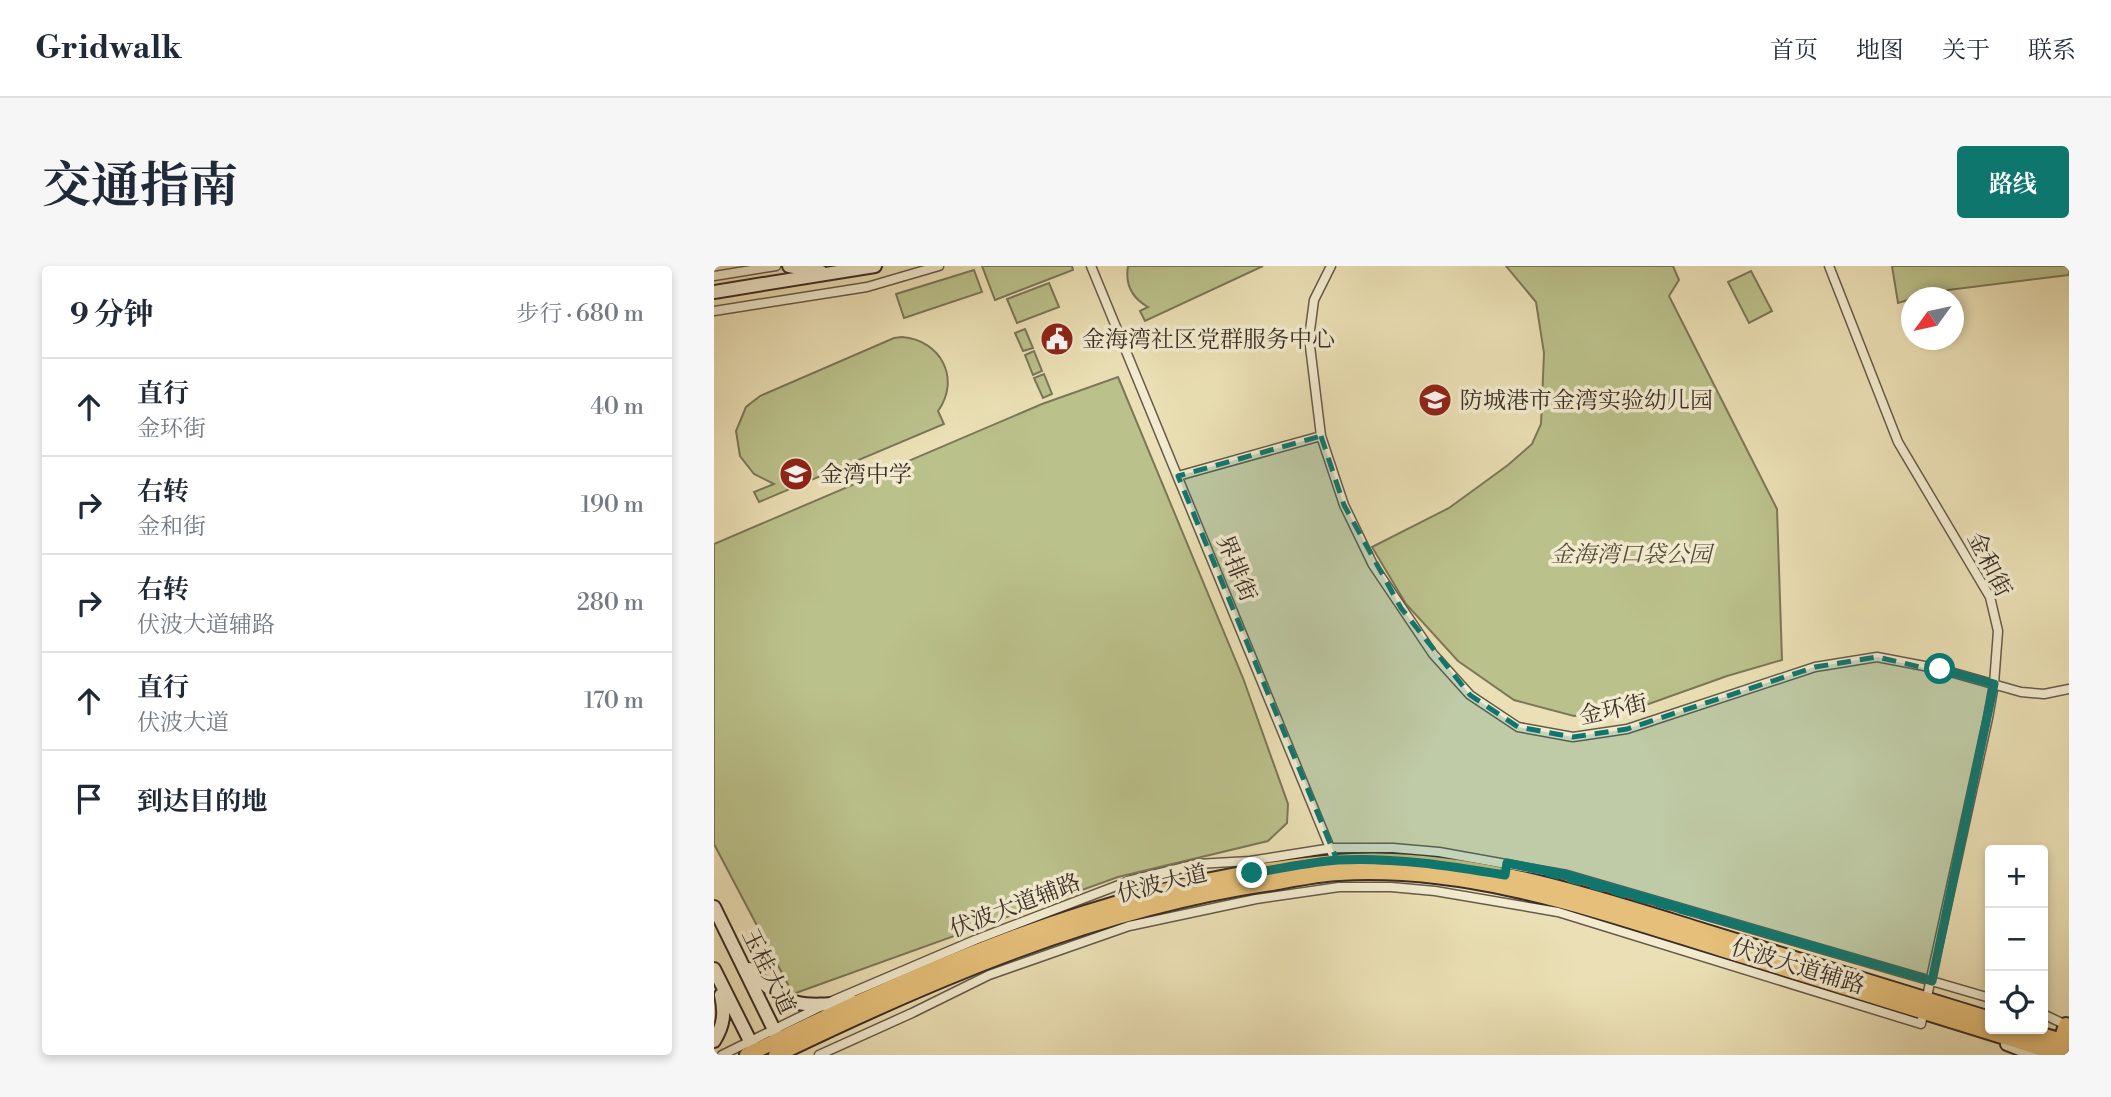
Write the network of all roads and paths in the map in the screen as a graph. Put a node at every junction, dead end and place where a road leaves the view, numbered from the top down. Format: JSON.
{"nodes":[{"id":1,"x":776,"y":266,"type":"edge"},
{"id":2,"x":789,"y":266,"type":"edge"},
{"id":3,"x":875,"y":266,"type":"edge"},
{"id":4,"x":939,"y":266,"type":"edge"},
{"id":5,"x":1091,"y":266,"type":"edge"},
{"id":6,"x":1332,"y":266,"type":"edge"},
{"id":7,"x":1829,"y":266,"type":"edge"},
{"id":8,"x":831,"y":274,"type":"junction"},
{"id":9,"x":714,"y":276,"type":"edge"},
{"id":10,"x":714,"y":292,"type":"edge"},
{"id":11,"x":714,"y":311,"type":"edge"},
{"id":12,"x":1321,"y":436,"type":"junction"},
{"id":13,"x":1178,"y":476,"type":"junction"},
{"id":14,"x":1994,"y":684,"type":"junction"},
{"id":15,"x":2069,"y":690,"type":"edge"},
{"id":16,"x":1337,"y":867,"type":"junction"},
{"id":17,"x":1506,"y":869,"type":"junction"},
{"id":18,"x":714,"y":906,"type":"edge"},
{"id":19,"x":741,"y":961,"type":"junction"},
{"id":20,"x":937,"y":963,"type":"junction"},
{"id":21,"x":715,"y":971,"type":"edge"},
{"id":22,"x":1932,"y":981,"type":"junction"},
{"id":23,"x":1985,"y":997,"type":"edge"},
{"id":24,"x":862,"y":1002,"type":"junction"},
{"id":25,"x":823,"y":1005,"type":"junction"},
{"id":26,"x":1925,"y":1012,"type":"junction"},
{"id":27,"x":2048,"y":1016,"type":"edge"},
{"id":28,"x":1985,"y":1018,"type":"edge"},
{"id":29,"x":2067,"y":1025,"type":"edge"},
{"id":30,"x":2033,"y":1034,"type":"edge"},
{"id":31,"x":714,"y":1041,"type":"edge"},
{"id":32,"x":780,"y":1046,"type":"edge"},
{"id":33,"x":2065,"y":1047,"type":"edge"},
{"id":34,"x":752,"y":1051,"type":"edge"},
{"id":35,"x":723,"y":1055,"type":"edge"},
{"id":36,"x":818,"y":1055,"type":"edge"},
{"id":37,"x":2035,"y":1055,"type":"edge"}],
"edges":[{"from":1,"to":9,"type":"street"},
{"from":2,"to":8,"type":"main road"},
{"from":3,"to":8,"type":"main road"},
{"from":4,"to":11,"type":"street"},
{"from":5,"to":13,"type":"street","name":"界排街"},
{"from":6,"to":12,"type":"street","name":"金环街"},
{"from":7,"to":14,"type":"street","name":"金和街"},
{"from":8,"to":10,"type":"main road"},
{"from":12,"to":13,"type":"street"},
{"from":12,"to":14,"type":"street","name":"金环街"},
{"from":13,"to":16,"type":"street","name":"界排街"},
{"from":14,"to":15,"type":"street","name":"金环街"},
{"from":14,"to":22,"type":"street","name":"金和街"},
{"from":16,"to":17,"type":"main road","name":"伏波大道"},
{"from":16,"to":20,"type":"main road","name":"伏波大道"},
{"from":16,"to":26,"type":"main road","name":"伏波大道"},
{"from":16,"to":32,"type":"main road","name":"伏波大道"},
{"from":16,"to":36,"type":"street"},
{"from":17,"to":22,"type":"street","name":"伏波大道辅路"},
{"from":17,"to":26,"type":"main road","name":"伏波大道"},
{"from":18,"to":19,"type":"main road","name":"玉桂大道"},
{"from":19,"to":25,"type":"main road"},
{"from":19,"to":32,"type":"main road","name":"玉桂大道"},
{"from":20,"to":24,"type":"main road","name":"伏波大道"},
{"from":20,"to":25,"type":"street","name":"伏波大道辅路"},
{"from":21,"to":31,"type":"main road"},
{"from":21,"to":34,"type":"main road"},
{"from":22,"to":23,"type":"street","name":"伏波大道辅路"},
{"from":22,"to":26,"type":"street","name":"金和街"},
{"from":24,"to":25,"type":"main road"},
{"from":24,"to":32,"type":"main road","name":"伏波大道"},
{"from":25,"to":32,"type":"street","name":"伏波大道辅路"},
{"from":26,"to":28,"type":"main road","name":"伏波大道"},
{"from":26,"to":33,"type":"main road","name":"伏波大道"},
{"from":26,"to":37,"type":"main road"},
{"from":27,"to":29,"type":"street"},
{"from":29,"to":33,"type":"main road"},
{"from":30,"to":33,"type":"main road"},
{"from":32,"to":34,"type":"main road","name":"伏波大道"},
{"from":34,"to":35,"type":"street"}]}
